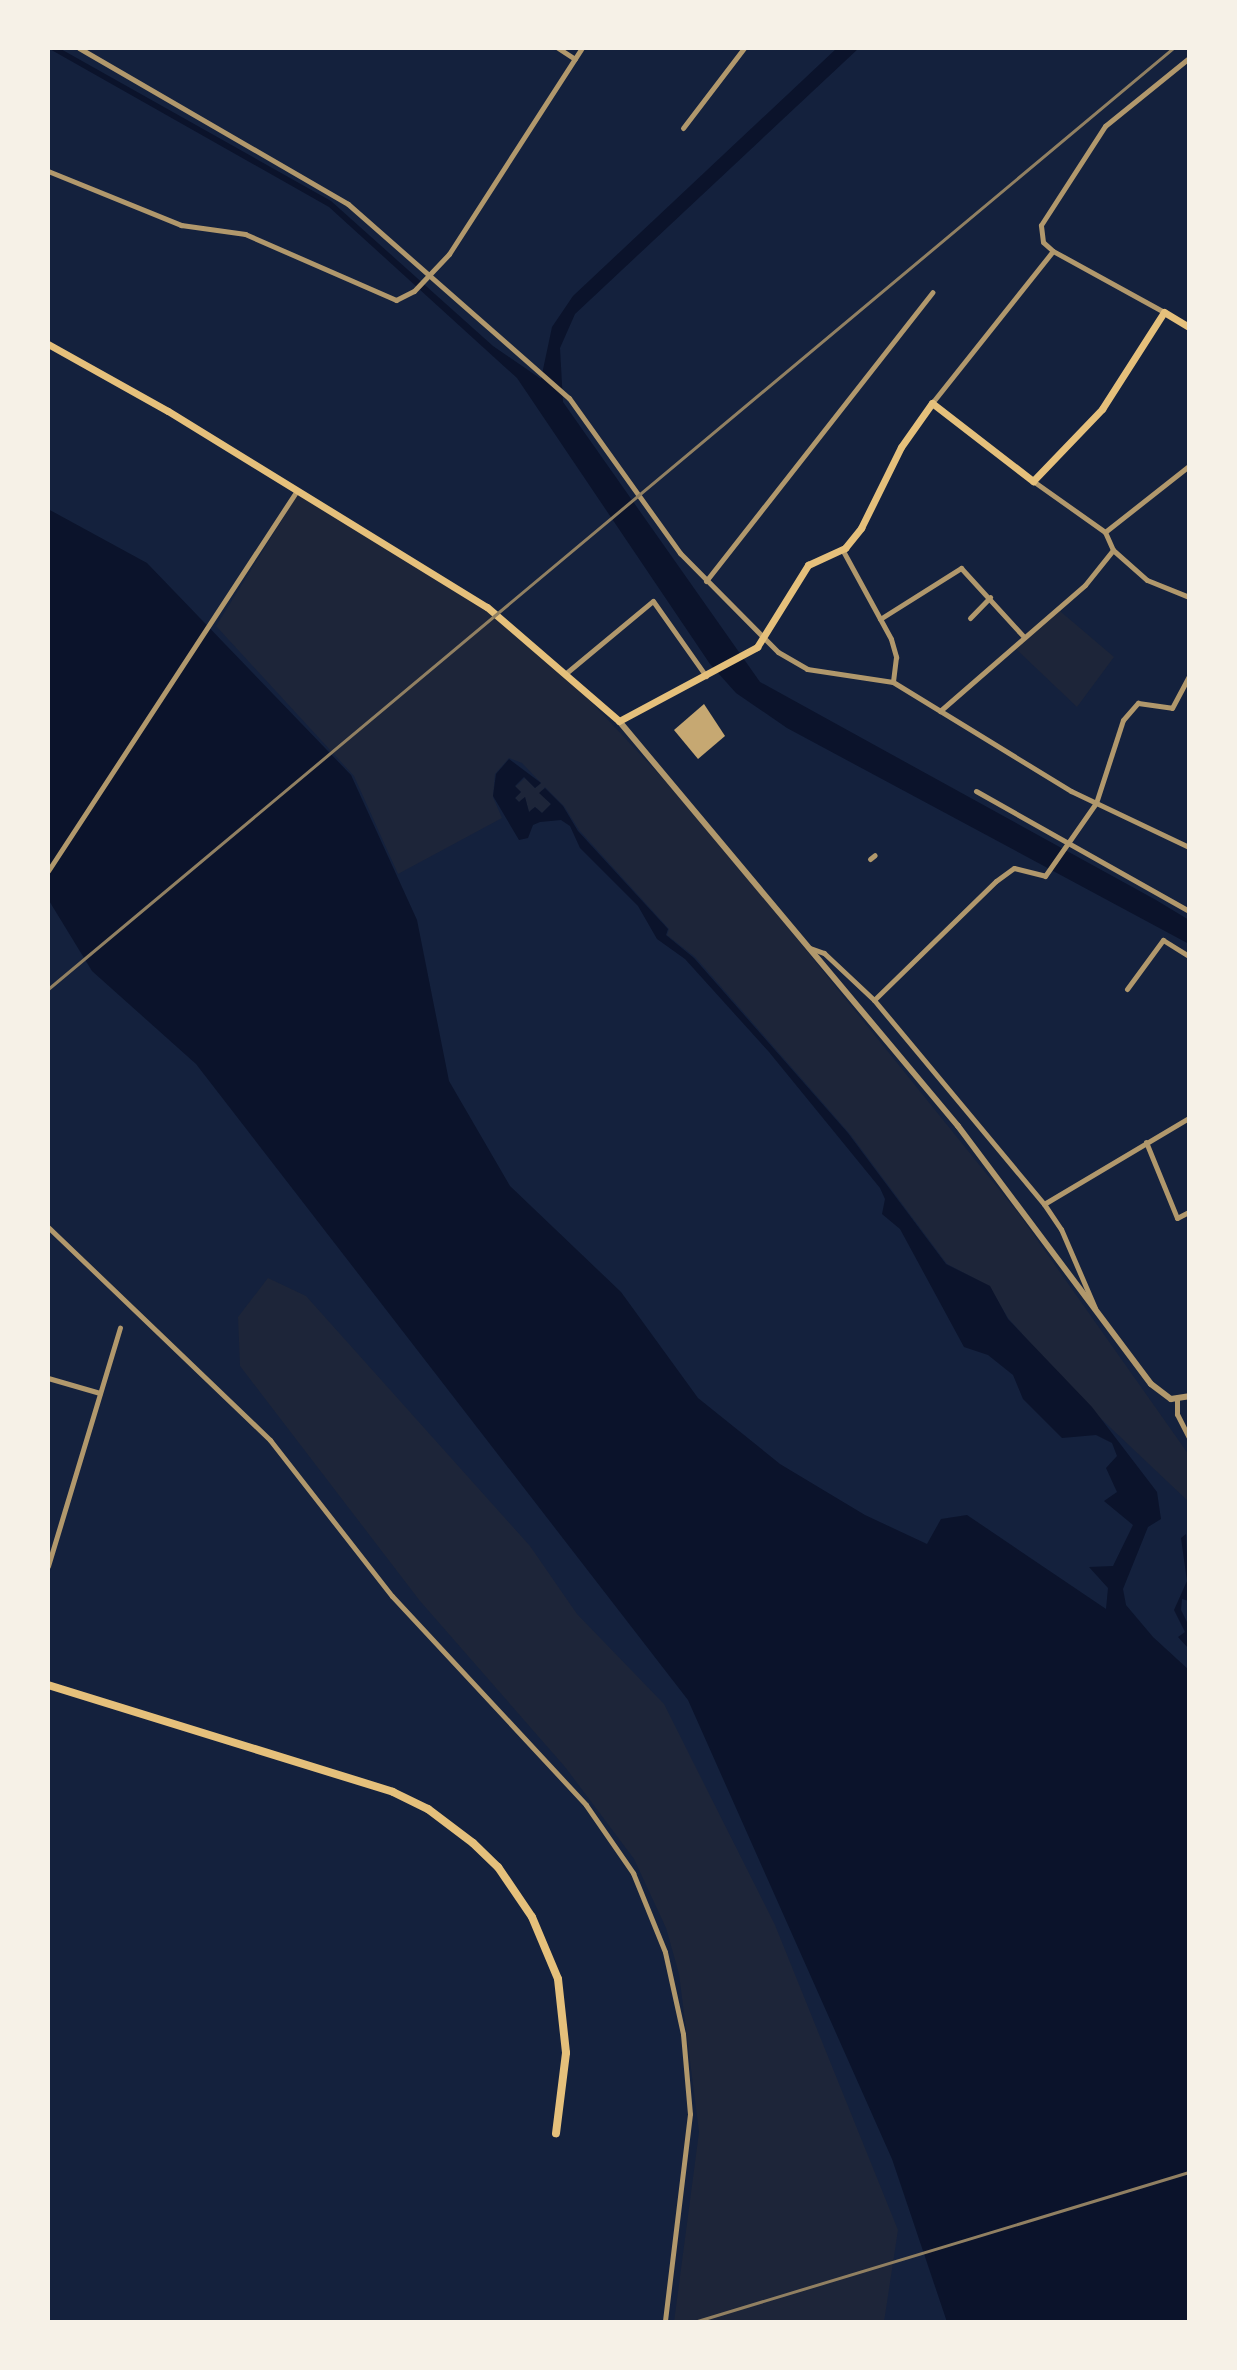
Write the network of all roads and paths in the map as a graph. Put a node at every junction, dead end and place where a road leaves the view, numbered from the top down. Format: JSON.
{"nodes":[{"id":1,"x":79,"y":48,"type":"edge"},
{"id":2,"x":558,"y":48,"type":"edge"},
{"id":3,"x":582,"y":48,"type":"edge"},
{"id":4,"x":744,"y":48,"type":"edge"},
{"id":5,"x":1189,"y":58,"type":"edge"},
{"id":6,"x":575,"y":59,"type":"junction"},
{"id":7,"x":683,"y":128,"type":"dead end"},
{"id":8,"x":48,"y":171,"type":"edge"},
{"id":9,"x":1053,"y":251,"type":"junction"},
{"id":10,"x":427,"y":276,"type":"junction"},
{"id":11,"x":933,"y":292,"type":"dead end"},
{"id":12,"x":1164,"y":312,"type":"junction"},
{"id":13,"x":1189,"y":327,"type":"edge"},
{"id":14,"x":48,"y":344,"type":"edge"},
{"id":15,"x":932,"y":403,"type":"junction"},
{"id":16,"x":1189,"y":466,"type":"edge"},
{"id":17,"x":1033,"y":481,"type":"junction"},
{"id":18,"x":297,"y":490,"type":"junction"},
{"id":19,"x":1105,"y":532,"type":"junction"},
{"id":20,"x":842,"y":549,"type":"junction"},
{"id":21,"x":1113,"y":550,"type":"junction"},
{"id":22,"x":706,"y":581,"type":"junction"},
{"id":23,"x":990,"y":597,"type":"junction"},
{"id":24,"x":1189,"y":597,"type":"edge"},
{"id":25,"x":970,"y":618,"type":"dead end"},
{"id":26,"x":880,"y":619,"type":"junction"},
{"id":27,"x":1023,"y":636,"type":"junction"},
{"id":28,"x":763,"y":641,"type":"junction"},
{"id":29,"x":565,"y":674,"type":"junction"},
{"id":30,"x":708,"y":675,"type":"junction"},
{"id":31,"x":1189,"y":676,"type":"edge"},
{"id":32,"x":893,"y":682,"type":"junction"},
{"id":33,"x":940,"y":711,"type":"junction"},
{"id":34,"x":619,"y":721,"type":"junction"},
{"id":35,"x":976,"y":791,"type":"dead end"},
{"id":36,"x":1096,"y":803,"type":"junction"},
{"id":37,"x":1069,"y":844,"type":"junction"},
{"id":38,"x":1189,"y":847,"type":"edge"},
{"id":39,"x":48,"y":871,"type":"edge"},
{"id":40,"x":1189,"y":911,"type":"edge"},
{"id":41,"x":809,"y":948,"type":"junction"},
{"id":42,"x":1189,"y":956,"type":"edge"},
{"id":43,"x":1127,"y":989,"type":"dead end"},
{"id":44,"x":874,"y":1000,"type":"junction"},
{"id":45,"x":1189,"y":1118,"type":"edge"},
{"id":46,"x":1146,"y":1142,"type":"junction"},
{"id":47,"x":1044,"y":1204,"type":"junction"},
{"id":48,"x":1189,"y":1212,"type":"edge"},
{"id":49,"x":48,"y":1227,"type":"edge"},
{"id":50,"x":1095,"y":1308,"type":"junction"},
{"id":51,"x":120,"y":1328,"type":"dead end"},
{"id":52,"x":48,"y":1378,"type":"edge"},
{"id":53,"x":100,"y":1393,"type":"junction"},
{"id":54,"x":1189,"y":1396,"type":"edge"},
{"id":55,"x":1177,"y":1399,"type":"junction"},
{"id":56,"x":1189,"y":1438,"type":"edge"},
{"id":57,"x":48,"y":1566,"type":"edge"},
{"id":58,"x":48,"y":1685,"type":"edge"},
{"id":59,"x":556,"y":2133,"type":"dead end"},
{"id":60,"x":665,"y":2322,"type":"edge"}],
"edges":[{"from":1,"to":10,"type":"street"},
{"from":2,"to":6,"type":"street"},
{"from":3,"to":6,"type":"street"},
{"from":4,"to":7,"type":"street"},
{"from":5,"to":9,"type":"street"},
{"from":6,"to":10,"type":"street"},
{"from":8,"to":10,"type":"street"},
{"from":9,"to":12,"type":"street"},
{"from":9,"to":15,"type":"street"},
{"from":10,"to":22,"type":"street"},
{"from":11,"to":22,"type":"street"},
{"from":12,"to":13,"type":"main road"},
{"from":12,"to":17,"type":"main road"},
{"from":14,"to":18,"type":"main road"},
{"from":15,"to":17,"type":"main road"},
{"from":15,"to":20,"type":"main road"},
{"from":16,"to":19,"type":"street"},
{"from":17,"to":19,"type":"street"},
{"from":18,"to":29,"type":"main road"},
{"from":18,"to":39,"type":"street"},
{"from":19,"to":21,"type":"street"},
{"from":20,"to":26,"type":"street"},
{"from":20,"to":28,"type":"main road"},
{"from":21,"to":24,"type":"street"},
{"from":21,"to":27,"type":"street"},
{"from":22,"to":28,"type":"street"},
{"from":23,"to":25,"type":"street"},
{"from":23,"to":26,"type":"street"},
{"from":23,"to":27,"type":"street"},
{"from":26,"to":32,"type":"street"},
{"from":27,"to":33,"type":"street"},
{"from":28,"to":30,"type":"main road"},
{"from":28,"to":32,"type":"street"},
{"from":29,"to":30,"type":"street"},
{"from":29,"to":34,"type":"main road"},
{"from":30,"to":34,"type":"main road"},
{"from":31,"to":36,"type":"street"},
{"from":32,"to":33,"type":"street"},
{"from":33,"to":36,"type":"street"},
{"from":34,"to":41,"type":"street"},
{"from":35,"to":37,"type":"street"},
{"from":36,"to":37,"type":"street"},
{"from":36,"to":38,"type":"street"},
{"from":37,"to":40,"type":"street"},
{"from":37,"to":44,"type":"street"},
{"from":41,"to":44,"type":"street"},
{"from":41,"to":50,"type":"street"},
{"from":42,"to":43,"type":"street"},
{"from":44,"to":47,"type":"street"},
{"from":45,"to":46,"type":"street"},
{"from":46,"to":47,"type":"street"},
{"from":46,"to":48,"type":"street"},
{"from":47,"to":50,"type":"street"},
{"from":49,"to":60,"type":"street"},
{"from":50,"to":55,"type":"street"},
{"from":51,"to":53,"type":"street"},
{"from":52,"to":53,"type":"street"},
{"from":53,"to":57,"type":"street"},
{"from":54,"to":55,"type":"street"},
{"from":55,"to":56,"type":"street"},
{"from":58,"to":59,"type":"main road"}]}
